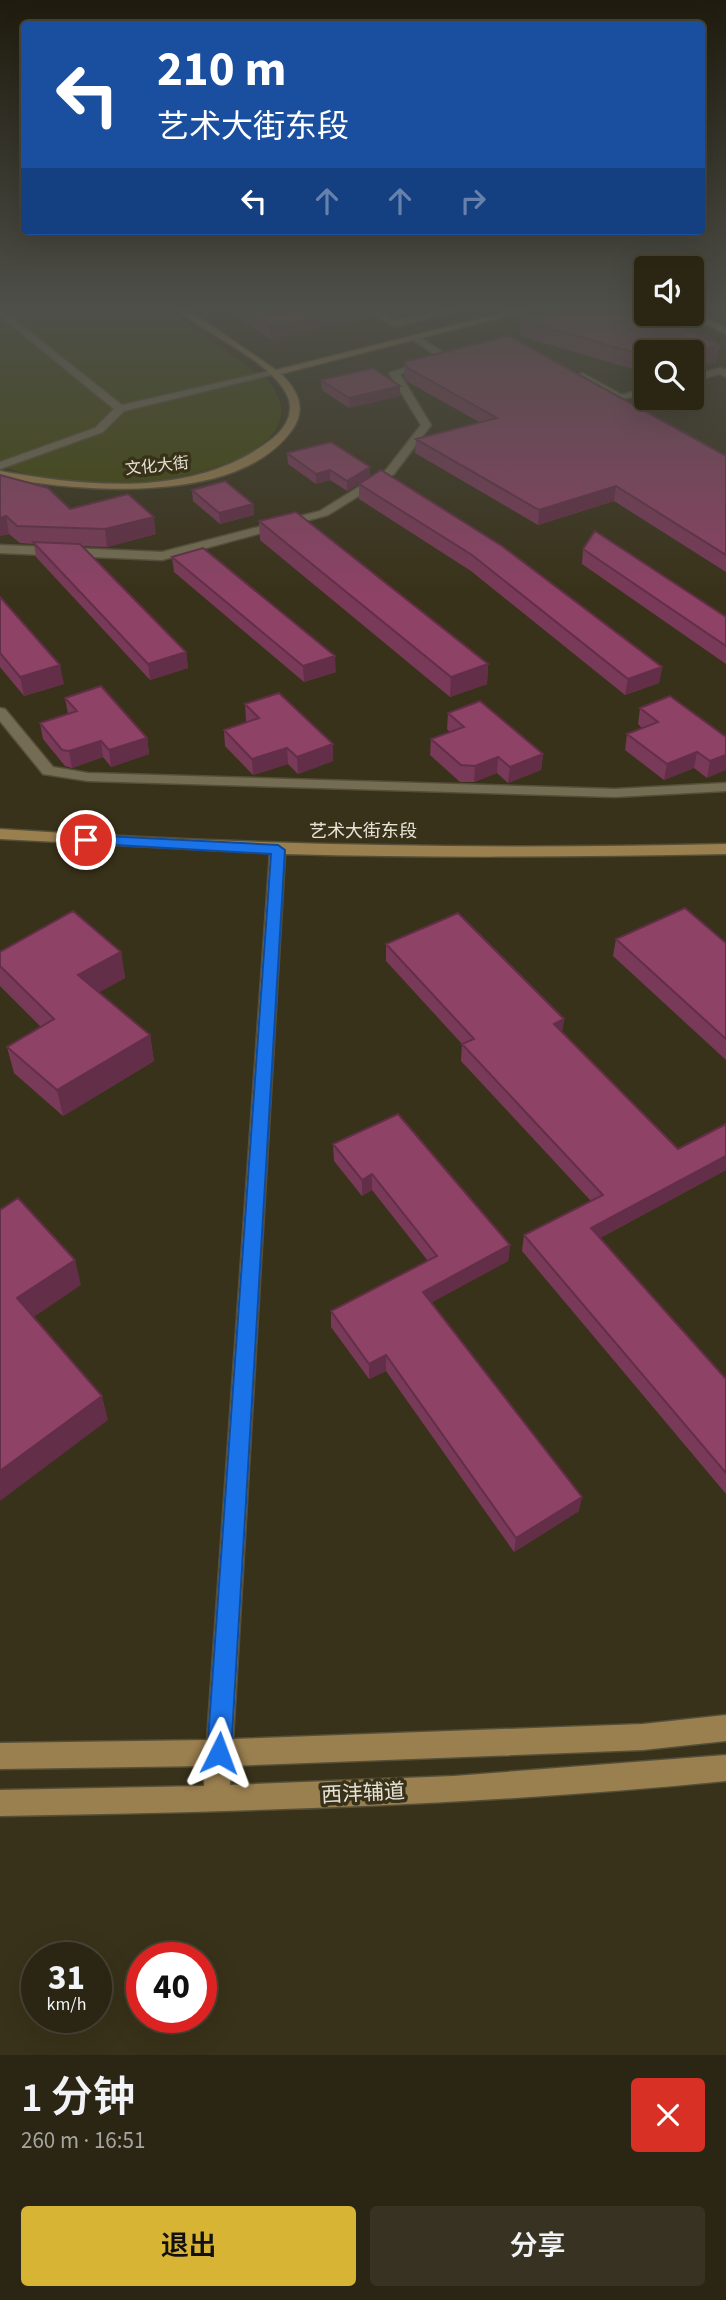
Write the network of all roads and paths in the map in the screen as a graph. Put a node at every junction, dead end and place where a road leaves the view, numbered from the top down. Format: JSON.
{"nodes":[{"id":1,"x":111,"y":402,"type":"edge"},
{"id":2,"x":150,"y":402,"type":"edge"},
{"id":3,"x":295,"y":402,"type":"edge"},
{"id":4,"x":412,"y":402,"type":"edge"},
{"id":5,"x":120,"y":409,"type":"junction"},
{"id":6,"x":0,"y":466,"type":"edge"},
{"id":7,"x":0,"y":474,"type":"edge"},
{"id":8,"x":0,"y":549,"type":"edge"},
{"id":9,"x":0,"y":712,"type":"edge"},
{"id":10,"x":726,"y":787,"type":"edge"},
{"id":11,"x":0,"y":834,"type":"edge"},
{"id":12,"x":726,"y":849,"type":"edge"},
{"id":13,"x":278,"y":850,"type":"junction"},
{"id":14,"x":726,"y":1728,"type":"edge"},
{"id":15,"x":219,"y":1753,"type":"junction"},
{"id":16,"x":0,"y":1756,"type":"edge"},
{"id":17,"x":726,"y":1768,"type":"edge"},
{"id":18,"x":216,"y":1800,"type":"junction"},
{"id":19,"x":0,"y":1802,"type":"edge"}],
"edges":[{"from":1,"to":5,"type":"street"},
{"from":2,"to":5,"type":"street"},
{"from":3,"to":7,"type":"street","name":"文化大街"},
{"from":4,"to":8,"type":"street"},
{"from":5,"to":6,"type":"street"},
{"from":9,"to":10,"type":"street"},
{"from":11,"to":13,"type":"street","name":"艺术大街东段"},
{"from":12,"to":13,"type":"street","name":"艺术大街东段"},
{"from":13,"to":15,"type":"street"},
{"from":14,"to":15,"type":"street"},
{"from":15,"to":16,"type":"street"},
{"from":15,"to":18,"type":"street"},
{"from":17,"to":18,"type":"street","name":"西沣辅道"},
{"from":18,"to":19,"type":"street","name":"西沣辅道"}]}
